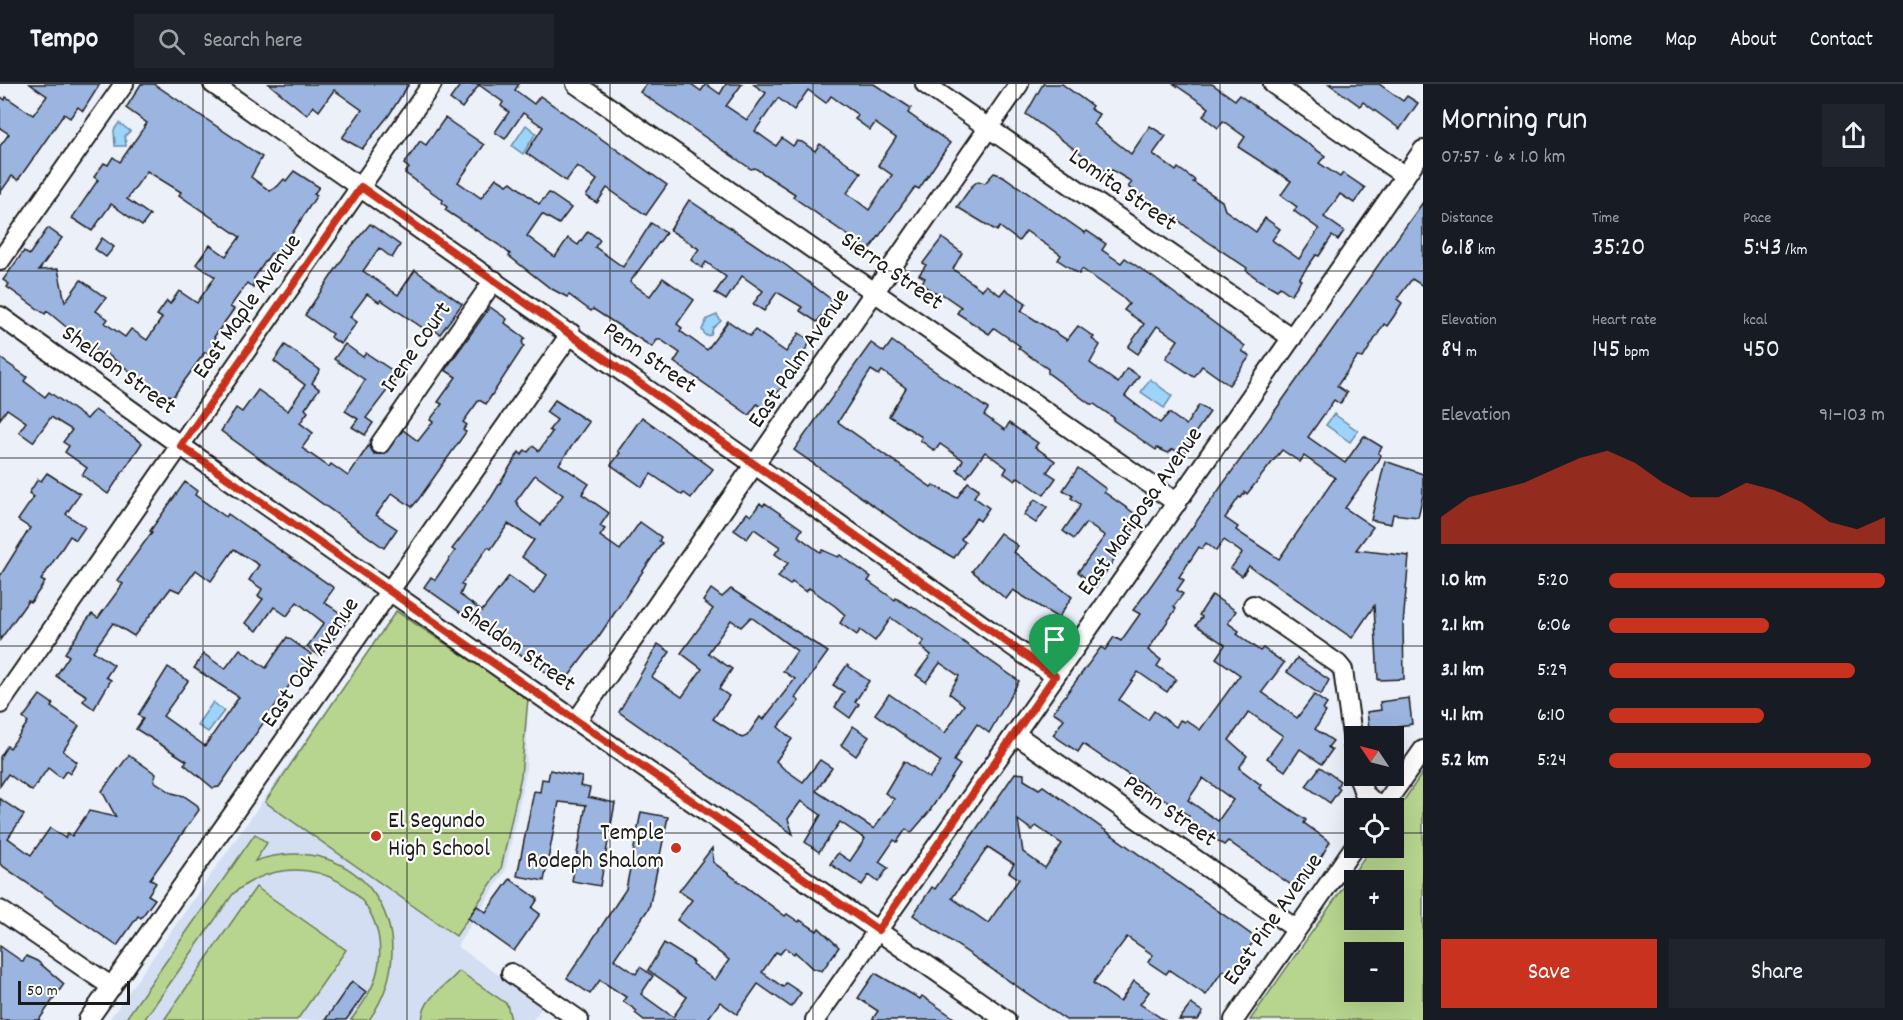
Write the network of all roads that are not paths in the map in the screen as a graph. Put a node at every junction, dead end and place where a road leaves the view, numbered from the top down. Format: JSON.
{"nodes":[{"id":1,"x":124,"y":84,"type":"edge"},
{"id":2,"x":213,"y":84,"type":"edge"},
{"id":3,"x":432,"y":84,"type":"edge"},
{"id":4,"x":576,"y":84,"type":"edge"},
{"id":5,"x":925,"y":84,"type":"edge"},
{"id":6,"x":1020,"y":84,"type":"edge"},
{"id":7,"x":1273,"y":84,"type":"edge"},
{"id":8,"x":988,"y":129,"type":"junction"},
{"id":9,"x":1423,"y":150,"type":"edge"},
{"id":10,"x":1405,"y":176,"type":"junction"},
{"id":11,"x":361,"y":187,"type":"junction"},
{"id":12,"x":0,"y":261,"type":"edge"},
{"id":13,"x":494,"y":280,"type":"junction"},
{"id":14,"x":876,"y":290,"type":"junction"},
{"id":15,"x":0,"y":316,"type":"edge"},
{"id":16,"x":571,"y":333,"type":"junction"},
{"id":17,"x":1292,"y":338,"type":"junction"},
{"id":18,"x":380,"y":444,"type":"dead end"},
{"id":19,"x":181,"y":446,"type":"junction"},
{"id":20,"x":757,"y":464,"type":"junction"},
{"id":21,"x":1177,"y":503,"type":"junction"},
{"id":22,"x":391,"y":590,"type":"junction"},
{"id":23,"x":1253,"y":605,"type":"dead end"},
{"id":24,"x":1055,"y":676,"type":"junction"},
{"id":25,"x":0,"y":704,"type":"edge"},
{"id":26,"x":578,"y":720,"type":"junction"},
{"id":27,"x":1351,"y":726,"type":"edge"},
{"id":28,"x":1015,"y":734,"type":"junction"},
{"id":29,"x":1423,"y":750,"type":"edge"},
{"id":30,"x":1388,"y":798,"type":"edge"},
{"id":31,"x":1346,"y":858,"type":"edge"},
{"id":32,"x":0,"y":910,"type":"edge"},
{"id":33,"x":1296,"y":929,"type":"junction"},
{"id":34,"x":878,"y":930,"type":"junction"},
{"id":35,"x":511,"y":973,"type":"dead end"},
{"id":36,"x":112,"y":987,"type":"junction"},
{"id":37,"x":88,"y":1020,"type":"edge"},
{"id":38,"x":579,"y":1020,"type":"edge"},
{"id":39,"x":815,"y":1020,"type":"edge"},
{"id":40,"x":1006,"y":1020,"type":"edge"},
{"id":41,"x":1234,"y":1020,"type":"edge"}],
"edges":[{"from":1,"to":12,"type":"street"},
{"from":2,"to":11,"type":"street","name":"Penn Street"},
{"from":3,"to":11,"type":"street","name":"East Maple Avenue"},
{"from":4,"to":14,"type":"street","name":"Sierra Street"},
{"from":5,"to":8,"type":"street","name":"Lomita Street"},
{"from":6,"to":8,"type":"street","name":"East Palm Avenue"},
{"from":7,"to":10,"type":"street"},
{"from":8,"to":14,"type":"street","name":"East Palm Avenue"},
{"from":8,"to":17,"type":"street","name":"Lomita Street"},
{"from":9,"to":10,"type":"street","name":"East Mariposa Avenue"},
{"from":10,"to":17,"type":"street","name":"East Mariposa Avenue"},
{"from":11,"to":13,"type":"street","name":"Penn Street"},
{"from":11,"to":19,"type":"street","name":"East Maple Avenue"},
{"from":13,"to":16,"type":"street","name":"Penn Street"},
{"from":13,"to":18,"type":"street","name":"Irene Court"},
{"from":14,"to":20,"type":"street","name":"East Palm Avenue"},
{"from":14,"to":21,"type":"street","name":"Sierra Street"},
{"from":15,"to":19,"type":"street","name":"Sheldon Street"},
{"from":16,"to":20,"type":"street","name":"Penn Street"},
{"from":16,"to":22,"type":"street","name":"East Oak Avenue"},
{"from":17,"to":21,"type":"street","name":"East Mariposa Avenue"},
{"from":19,"to":22,"type":"street","name":"Sheldon Street"},
{"from":19,"to":25,"type":"street","name":"East Maple Avenue"},
{"from":20,"to":24,"type":"street","name":"Penn Street"},
{"from":20,"to":26,"type":"street","name":"East Palm Avenue"},
{"from":21,"to":24,"type":"street","name":"East Mariposa Avenue"},
{"from":22,"to":26,"type":"street","name":"Sheldon Street"},
{"from":22,"to":36,"type":"street","name":"East Oak Avenue"},
{"from":23,"to":27,"type":"street"},
{"from":24,"to":28,"type":"street","name":"East Mariposa Avenue"},
{"from":26,"to":34,"type":"street","name":"Sheldon Street"},
{"from":28,"to":33,"type":"street","name":"Penn Street"},
{"from":28,"to":34,"type":"street","name":"East Mariposa Avenue"},
{"from":29,"to":30,"type":"street"},
{"from":31,"to":33,"type":"street","name":"East Pine Avenue"},
{"from":32,"to":36,"type":"street"},
{"from":33,"to":41,"type":"street","name":"East Pine Avenue"},
{"from":34,"to":39,"type":"street","name":"East Mariposa Avenue"},
{"from":34,"to":40,"type":"street","name":"Sheldon Street"},
{"from":35,"to":38,"type":"street"},
{"from":36,"to":37,"type":"street","name":"East Oak Avenue"}]}
